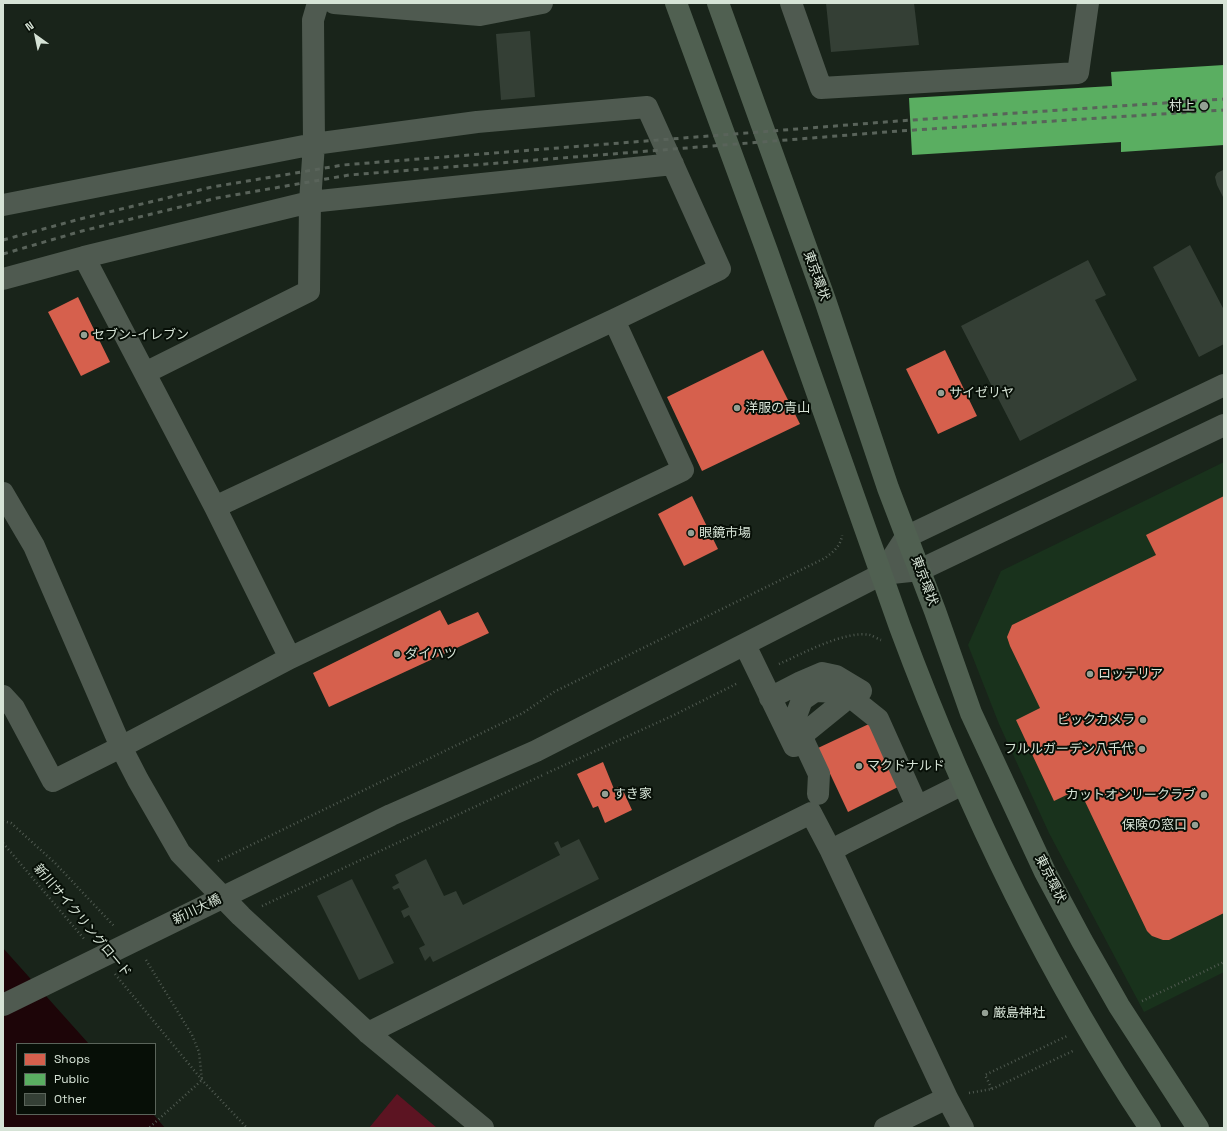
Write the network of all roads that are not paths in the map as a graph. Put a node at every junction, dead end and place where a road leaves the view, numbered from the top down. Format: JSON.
{"nodes":[{"id":1,"x":318,"y":3,"type":"edge"},
{"id":2,"x":334,"y":3,"type":"edge"},
{"id":3,"x":542,"y":3,"type":"edge"},
{"id":4,"x":676,"y":3,"type":"edge"},
{"id":5,"x":718,"y":3,"type":"edge"},
{"id":6,"x":791,"y":3,"type":"edge"},
{"id":7,"x":1088,"y":3,"type":"edge"},
{"id":8,"x":314,"y":144,"type":"junction"},
{"id":9,"x":673,"y":164,"type":"junction"},
{"id":10,"x":310,"y":202,"type":"junction"},
{"id":11,"x":3,"y":205,"type":"edge"},
{"id":12,"x":84,"y":257,"type":"junction"},
{"id":13,"x":3,"y":279,"type":"edge"},
{"id":14,"x":614,"y":320,"type":"junction"},
{"id":15,"x":145,"y":373,"type":"junction"},
{"id":16,"x":1224,"y":386,"type":"edge"},
{"id":17,"x":1224,"y":426,"type":"edge"},
{"id":18,"x":3,"y":493,"type":"edge"},
{"id":19,"x":215,"y":507,"type":"junction"},
{"id":20,"x":906,"y":537,"type":"junction"},
{"id":21,"x":920,"y":570,"type":"junction"},
{"id":22,"x":882,"y":574,"type":"junction"},
{"id":23,"x":745,"y":645,"type":"junction"},
{"id":24,"x":290,"y":658,"type":"junction"},
{"id":25,"x":3,"y":696,"type":"edge"},
{"id":26,"x":770,"y":698,"type":"junction"},
{"id":27,"x":121,"y":747,"type":"junction"},
{"id":28,"x":964,"y":784,"type":"junction"},
{"id":29,"x":818,"y":794,"type":"junction"},
{"id":30,"x":922,"y":804,"type":"junction"},
{"id":31,"x":837,"y":847,"type":"junction"},
{"id":32,"x":3,"y":1005,"type":"edge"},
{"id":33,"x":368,"y":1033,"type":"junction"},
{"id":34,"x":947,"y":1098,"type":"junction"},
{"id":35,"x":483,"y":1128,"type":"edge"},
{"id":36,"x":885,"y":1128,"type":"edge"},
{"id":37,"x":963,"y":1128,"type":"edge"},
{"id":38,"x":1150,"y":1128,"type":"edge"},
{"id":39,"x":1198,"y":1128,"type":"edge"}],
"edges":[{"from":1,"to":8,"type":"street"},
{"from":2,"to":3,"type":"street"},
{"from":4,"to":22,"type":"highway"},
{"from":5,"to":20,"type":"highway","name":"東京環状"},
{"from":6,"to":7,"type":"street"},
{"from":8,"to":9,"type":"street"},
{"from":8,"to":10,"type":"street"},
{"from":8,"to":11,"type":"street"},
{"from":9,"to":10,"type":"street"},
{"from":9,"to":14,"type":"street"},
{"from":10,"to":12,"type":"street"},
{"from":10,"to":15,"type":"street"},
{"from":12,"to":13,"type":"street"},
{"from":12,"to":15,"type":"street"},
{"from":14,"to":19,"type":"street"},
{"from":14,"to":24,"type":"street"},
{"from":15,"to":19,"type":"street"},
{"from":16,"to":20,"type":"street"},
{"from":17,"to":21,"type":"street"},
{"from":18,"to":27,"type":"street"},
{"from":19,"to":24,"type":"street"},
{"from":20,"to":21,"type":"highway","name":"東京環状"},
{"from":20,"to":22,"type":"street"},
{"from":21,"to":22,"type":"street"},
{"from":21,"to":39,"type":"highway","name":"東京環状"},
{"from":22,"to":23,"type":"street","name":"新川大橋"},
{"from":22,"to":28,"type":"highway"},
{"from":23,"to":26,"type":"street"},
{"from":23,"to":32,"type":"street","name":"新川大橋"},
{"from":24,"to":27,"type":"street"},
{"from":25,"to":27,"type":"street"},
{"from":26,"to":29,"type":"street"},
{"from":26,"to":30,"type":"street"},
{"from":27,"to":33,"type":"street"},
{"from":28,"to":30,"type":"street"},
{"from":28,"to":38,"type":"highway"},
{"from":29,"to":30,"type":"street"},
{"from":29,"to":31,"type":"street"},
{"from":30,"to":31,"type":"street"},
{"from":31,"to":33,"type":"street"},
{"from":31,"to":34,"type":"street"},
{"from":33,"to":35,"type":"street"},
{"from":34,"to":36,"type":"street"},
{"from":34,"to":37,"type":"street"}]}
